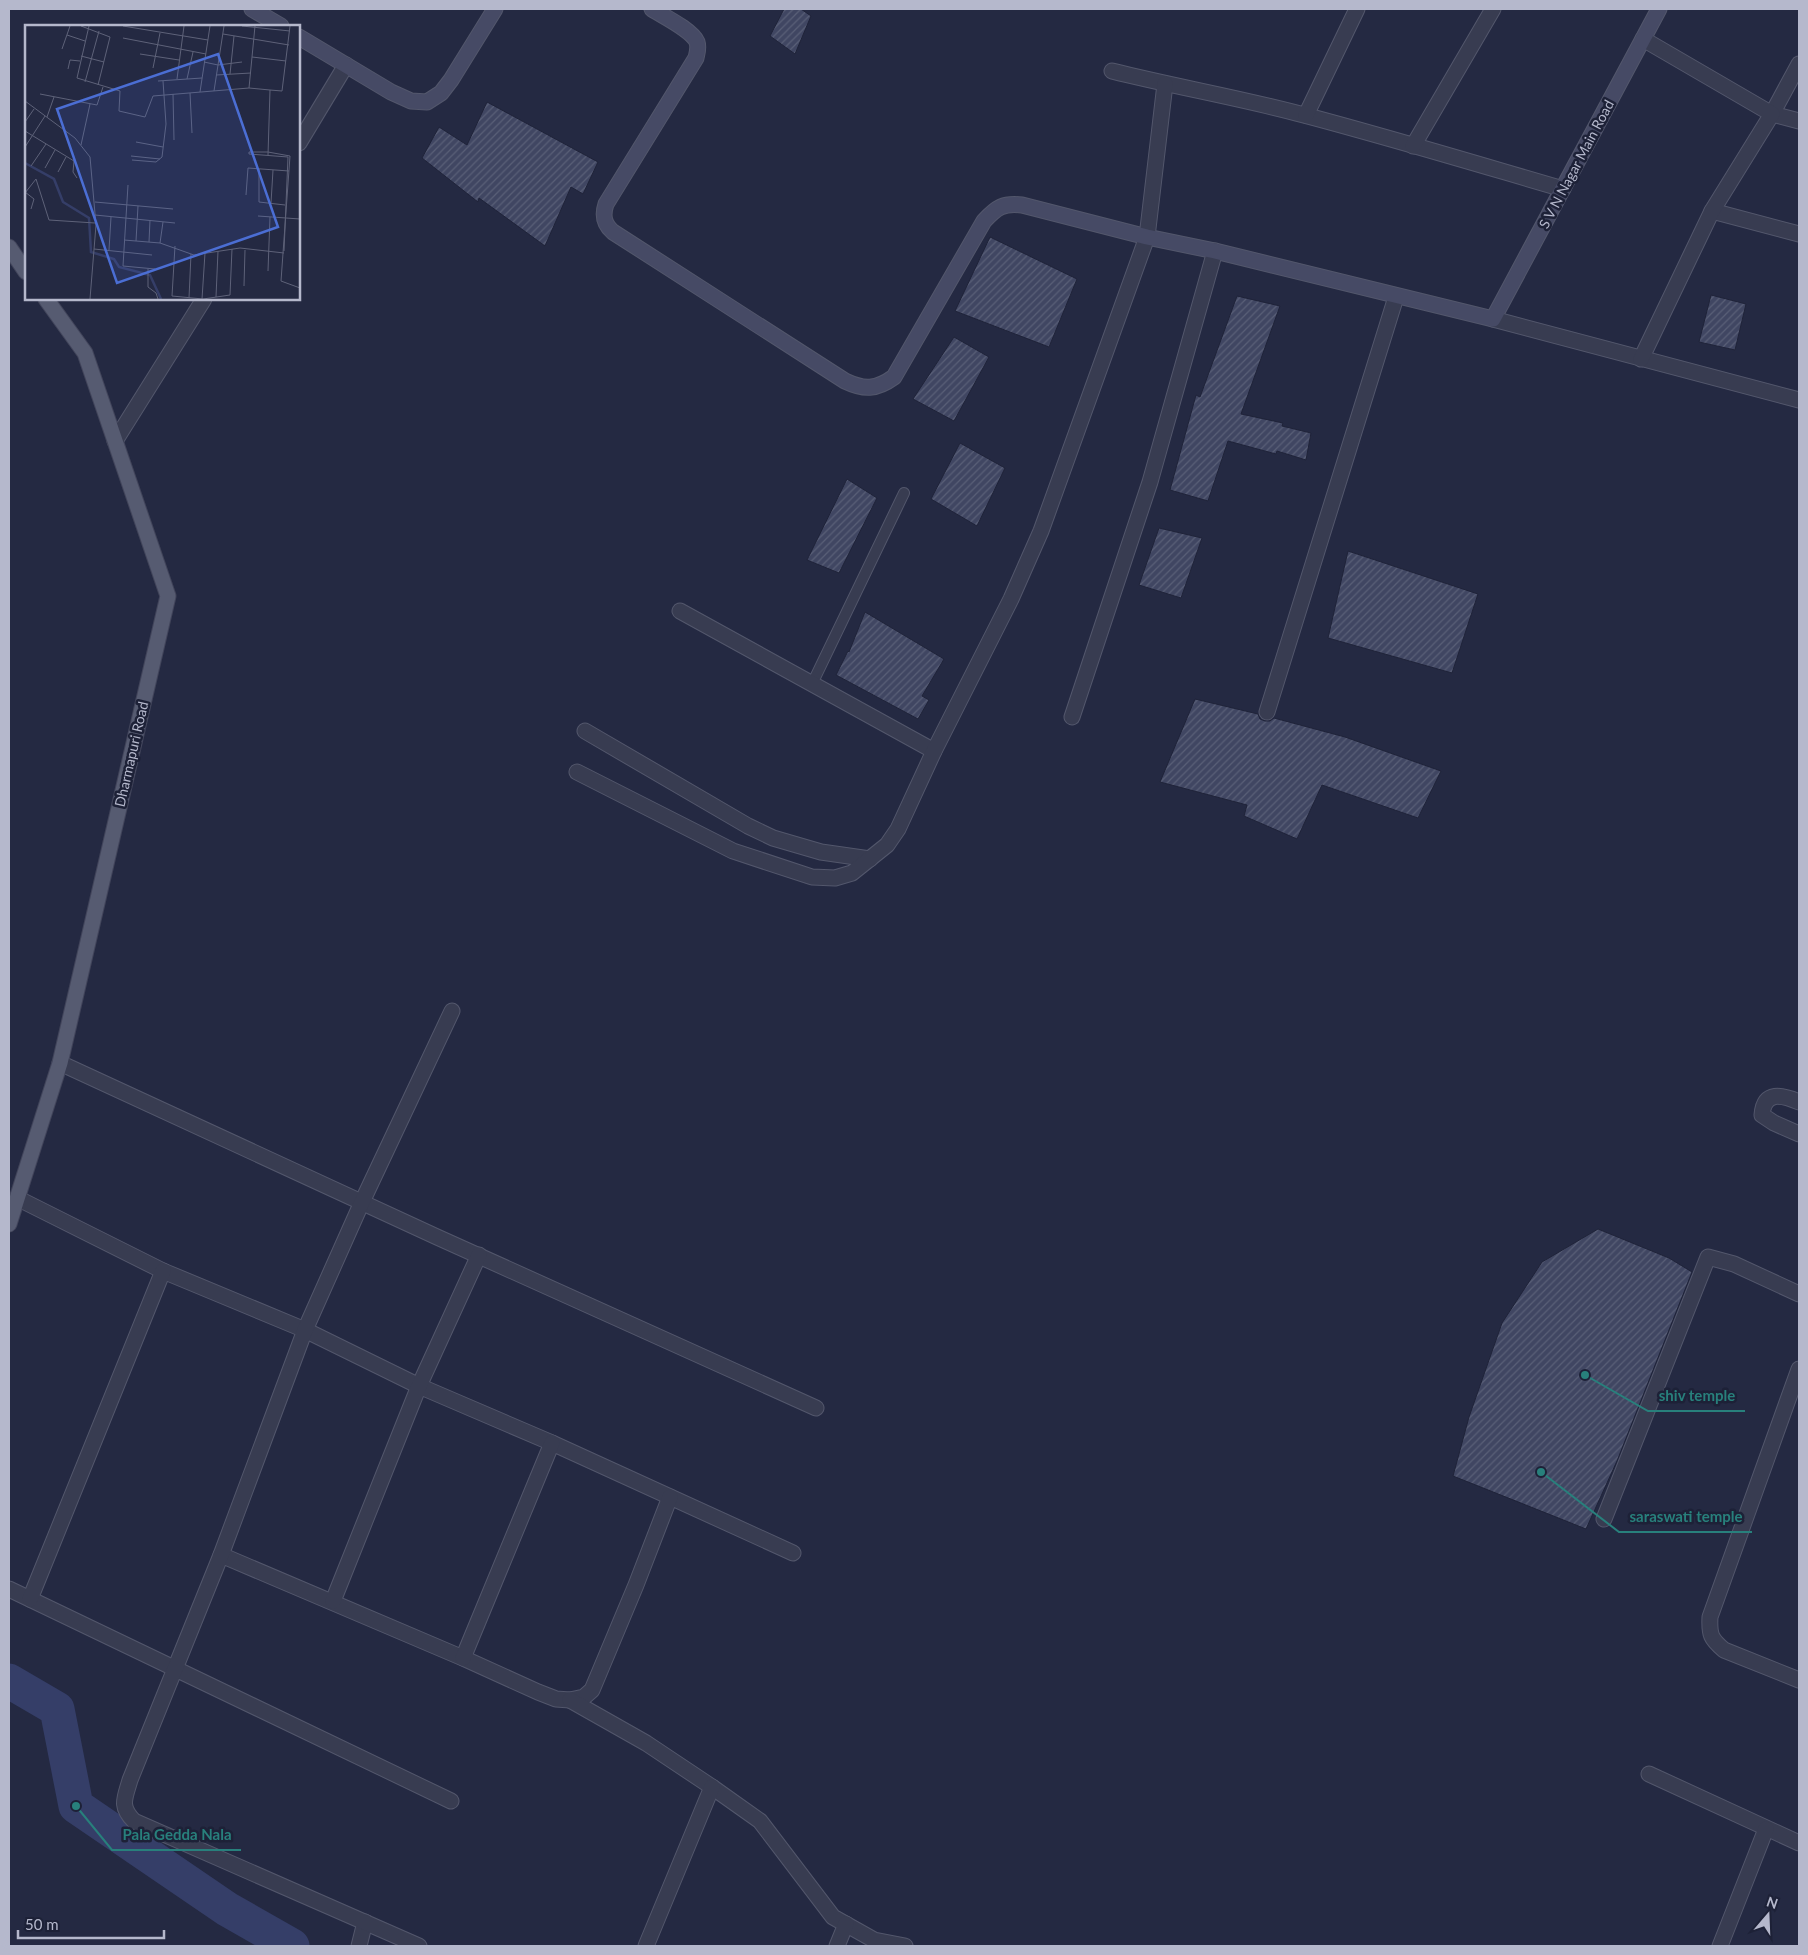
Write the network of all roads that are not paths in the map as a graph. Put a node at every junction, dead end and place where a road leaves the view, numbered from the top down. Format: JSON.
{"nodes":[{"id":1,"x":252,"y":9,"type":"edge"},
{"id":2,"x":495,"y":9,"type":"edge"},
{"id":3,"x":652,"y":9,"type":"edge"},
{"id":4,"x":1357,"y":9,"type":"edge"},
{"id":5,"x":1493,"y":9,"type":"edge"},
{"id":6,"x":1659,"y":9,"type":"edge"},
{"id":7,"x":279,"y":25,"type":"edge"},
{"id":8,"x":300,"y":38,"type":"edge"},
{"id":9,"x":1643,"y":39,"type":"junction"},
{"id":10,"x":1799,"y":64,"type":"edge"},
{"id":11,"x":346,"y":65,"type":"junction"},
{"id":12,"x":1112,"y":71,"type":"dead end"},
{"id":13,"x":1165,"y":84,"type":"junction"},
{"id":14,"x":1772,"y":114,"type":"junction"},
{"id":15,"x":1306,"y":115,"type":"junction"},
{"id":16,"x":1799,"y":121,"type":"edge"},
{"id":17,"x":300,"y":141,"type":"edge"},
{"id":18,"x":1412,"y":146,"type":"junction"},
{"id":19,"x":1563,"y":190,"type":"junction"},
{"id":20,"x":1712,"y":211,"type":"junction"},
{"id":21,"x":1799,"y":234,"type":"edge"},
{"id":22,"x":1147,"y":237,"type":"junction"},
{"id":23,"x":9,"y":248,"type":"edge"},
{"id":24,"x":1215,"y":251,"type":"junction"},
{"id":25,"x":25,"y":271,"type":"edge"},
{"id":26,"x":1396,"y":297,"type":"junction"},
{"id":27,"x":47,"y":300,"type":"edge"},
{"id":28,"x":203,"y":300,"type":"edge"},
{"id":29,"x":1493,"y":319,"type":"junction"},
{"id":30,"x":1641,"y":359,"type":"junction"},
{"id":31,"x":1799,"y":400,"type":"edge"},
{"id":32,"x":115,"y":441,"type":"junction"},
{"id":33,"x":904,"y":493,"type":"dead end"},
{"id":34,"x":680,"y":610,"type":"dead end"},
{"id":35,"x":812,"y":684,"type":"junction"},
{"id":36,"x":1267,"y":712,"type":"dead end"},
{"id":37,"x":1072,"y":717,"type":"dead end"},
{"id":38,"x":585,"y":731,"type":"dead end"},
{"id":39,"x":934,"y":752,"type":"junction"},
{"id":40,"x":577,"y":772,"type":"dead end"},
{"id":41,"x":870,"y":859,"type":"junction"},
{"id":42,"x":452,"y":1011,"type":"dead end"},
{"id":43,"x":60,"y":1063,"type":"junction"},
{"id":44,"x":1799,"y":1102,"type":"edge"},
{"id":45,"x":1799,"y":1134,"type":"edge"},
{"id":46,"x":17,"y":1198,"type":"junction"},
{"id":47,"x":362,"y":1202,"type":"junction"},
{"id":48,"x":9,"y":1224,"type":"edge"},
{"id":49,"x":479,"y":1255,"type":"junction"},
{"id":50,"x":163,"y":1271,"type":"junction"},
{"id":51,"x":1799,"y":1294,"type":"edge"},
{"id":52,"x":305,"y":1330,"type":"junction"},
{"id":53,"x":1799,"y":1369,"type":"edge"},
{"id":54,"x":419,"y":1386,"type":"junction"},
{"id":55,"x":816,"y":1408,"type":"dead end"},
{"id":56,"x":552,"y":1444,"type":"junction"},
{"id":57,"x":670,"y":1497,"type":"junction"},
{"id":58,"x":1604,"y":1519,"type":"dead end"},
{"id":59,"x":793,"y":1552,"type":"dead end"},
{"id":60,"x":222,"y":1555,"type":"junction"},
{"id":61,"x":9,"y":1589,"type":"edge"},
{"id":62,"x":30,"y":1599,"type":"junction"},
{"id":63,"x":333,"y":1601,"type":"junction"},
{"id":64,"x":463,"y":1658,"type":"junction"},
{"id":65,"x":176,"y":1668,"type":"junction"},
{"id":66,"x":1799,"y":1680,"type":"edge"},
{"id":67,"x":570,"y":1700,"type":"junction"},
{"id":68,"x":1649,"y":1774,"type":"dead end"},
{"id":69,"x":712,"y":1787,"type":"junction"},
{"id":70,"x":451,"y":1801,"type":"dead end"},
{"id":71,"x":1766,"y":1829,"type":"junction"},
{"id":72,"x":1799,"y":1843,"type":"edge"},
{"id":73,"x":365,"y":1922,"type":"junction"},
{"id":74,"x":846,"y":1924,"type":"junction"},
{"id":75,"x":359,"y":1946,"type":"edge"},
{"id":76,"x":419,"y":1946,"type":"edge"},
{"id":77,"x":646,"y":1946,"type":"edge"},
{"id":78,"x":837,"y":1946,"type":"edge"},
{"id":79,"x":905,"y":1946,"type":"edge"},
{"id":80,"x":1720,"y":1946,"type":"edge"}],
"edges":[{"from":1,"to":7,"type":"street"},
{"from":2,"to":11,"type":"street"},
{"from":3,"to":22,"type":"street"},
{"from":4,"to":15,"type":"street"},
{"from":5,"to":18,"type":"street"},
{"from":6,"to":9,"type":"street","name":"S V N Nagar Main Road"},
{"from":8,"to":11,"type":"street"},
{"from":9,"to":14,"type":"street"},
{"from":9,"to":19,"type":"street","name":"S V N Nagar Main Road"},
{"from":10,"to":14,"type":"street"},
{"from":11,"to":17,"type":"street"},
{"from":12,"to":13,"type":"street"},
{"from":13,"to":15,"type":"street"},
{"from":13,"to":22,"type":"street"},
{"from":14,"to":16,"type":"street"},
{"from":14,"to":20,"type":"street"},
{"from":15,"to":18,"type":"street"},
{"from":18,"to":19,"type":"street"},
{"from":19,"to":29,"type":"street","name":"S V N Nagar Main Road"},
{"from":20,"to":21,"type":"street"},
{"from":20,"to":30,"type":"street"},
{"from":22,"to":24,"type":"street"},
{"from":22,"to":39,"type":"street"},
{"from":23,"to":25,"type":"main road"},
{"from":24,"to":26,"type":"street"},
{"from":24,"to":37,"type":"street"},
{"from":26,"to":29,"type":"street"},
{"from":26,"to":36,"type":"street"},
{"from":27,"to":32,"type":"main road","name":"Dharmapuri Road"},
{"from":28,"to":32,"type":"street"},
{"from":29,"to":30,"type":"street"},
{"from":30,"to":31,"type":"street"},
{"from":32,"to":43,"type":"main road","name":"Dharmapuri Road"},
{"from":33,"to":35,"type":"lane"},
{"from":34,"to":35,"type":"street"},
{"from":35,"to":39,"type":"street"},
{"from":38,"to":41,"type":"street"},
{"from":39,"to":41,"type":"street"},
{"from":40,"to":41,"type":"street"},
{"from":42,"to":47,"type":"street"},
{"from":43,"to":46,"type":"main road","name":"Dharmapuri Road"},
{"from":43,"to":47,"type":"street"},
{"from":44,"to":45,"type":"street"},
{"from":46,"to":48,"type":"main road","name":"Dharmapuri Road"},
{"from":46,"to":50,"type":"street"},
{"from":47,"to":49,"type":"street"},
{"from":47,"to":52,"type":"street"},
{"from":49,"to":54,"type":"street"},
{"from":49,"to":55,"type":"street"},
{"from":50,"to":52,"type":"street"},
{"from":50,"to":62,"type":"street"},
{"from":51,"to":58,"type":"street"},
{"from":52,"to":54,"type":"street"},
{"from":52,"to":60,"type":"street"},
{"from":53,"to":66,"type":"street"},
{"from":54,"to":56,"type":"street"},
{"from":54,"to":63,"type":"street"},
{"from":56,"to":57,"type":"street"},
{"from":56,"to":64,"type":"street"},
{"from":57,"to":59,"type":"street"},
{"from":57,"to":67,"type":"street"},
{"from":60,"to":63,"type":"street"},
{"from":60,"to":65,"type":"street"},
{"from":61,"to":62,"type":"street"},
{"from":62,"to":65,"type":"street"},
{"from":63,"to":64,"type":"street"},
{"from":64,"to":67,"type":"street"},
{"from":65,"to":70,"type":"street"},
{"from":65,"to":73,"type":"street"},
{"from":67,"to":69,"type":"street"},
{"from":68,"to":71,"type":"street"},
{"from":69,"to":74,"type":"street"},
{"from":69,"to":77,"type":"street"},
{"from":71,"to":72,"type":"street"},
{"from":71,"to":80,"type":"street"},
{"from":73,"to":75,"type":"street"},
{"from":73,"to":76,"type":"street"},
{"from":74,"to":78,"type":"street"},
{"from":74,"to":79,"type":"street"}]}
